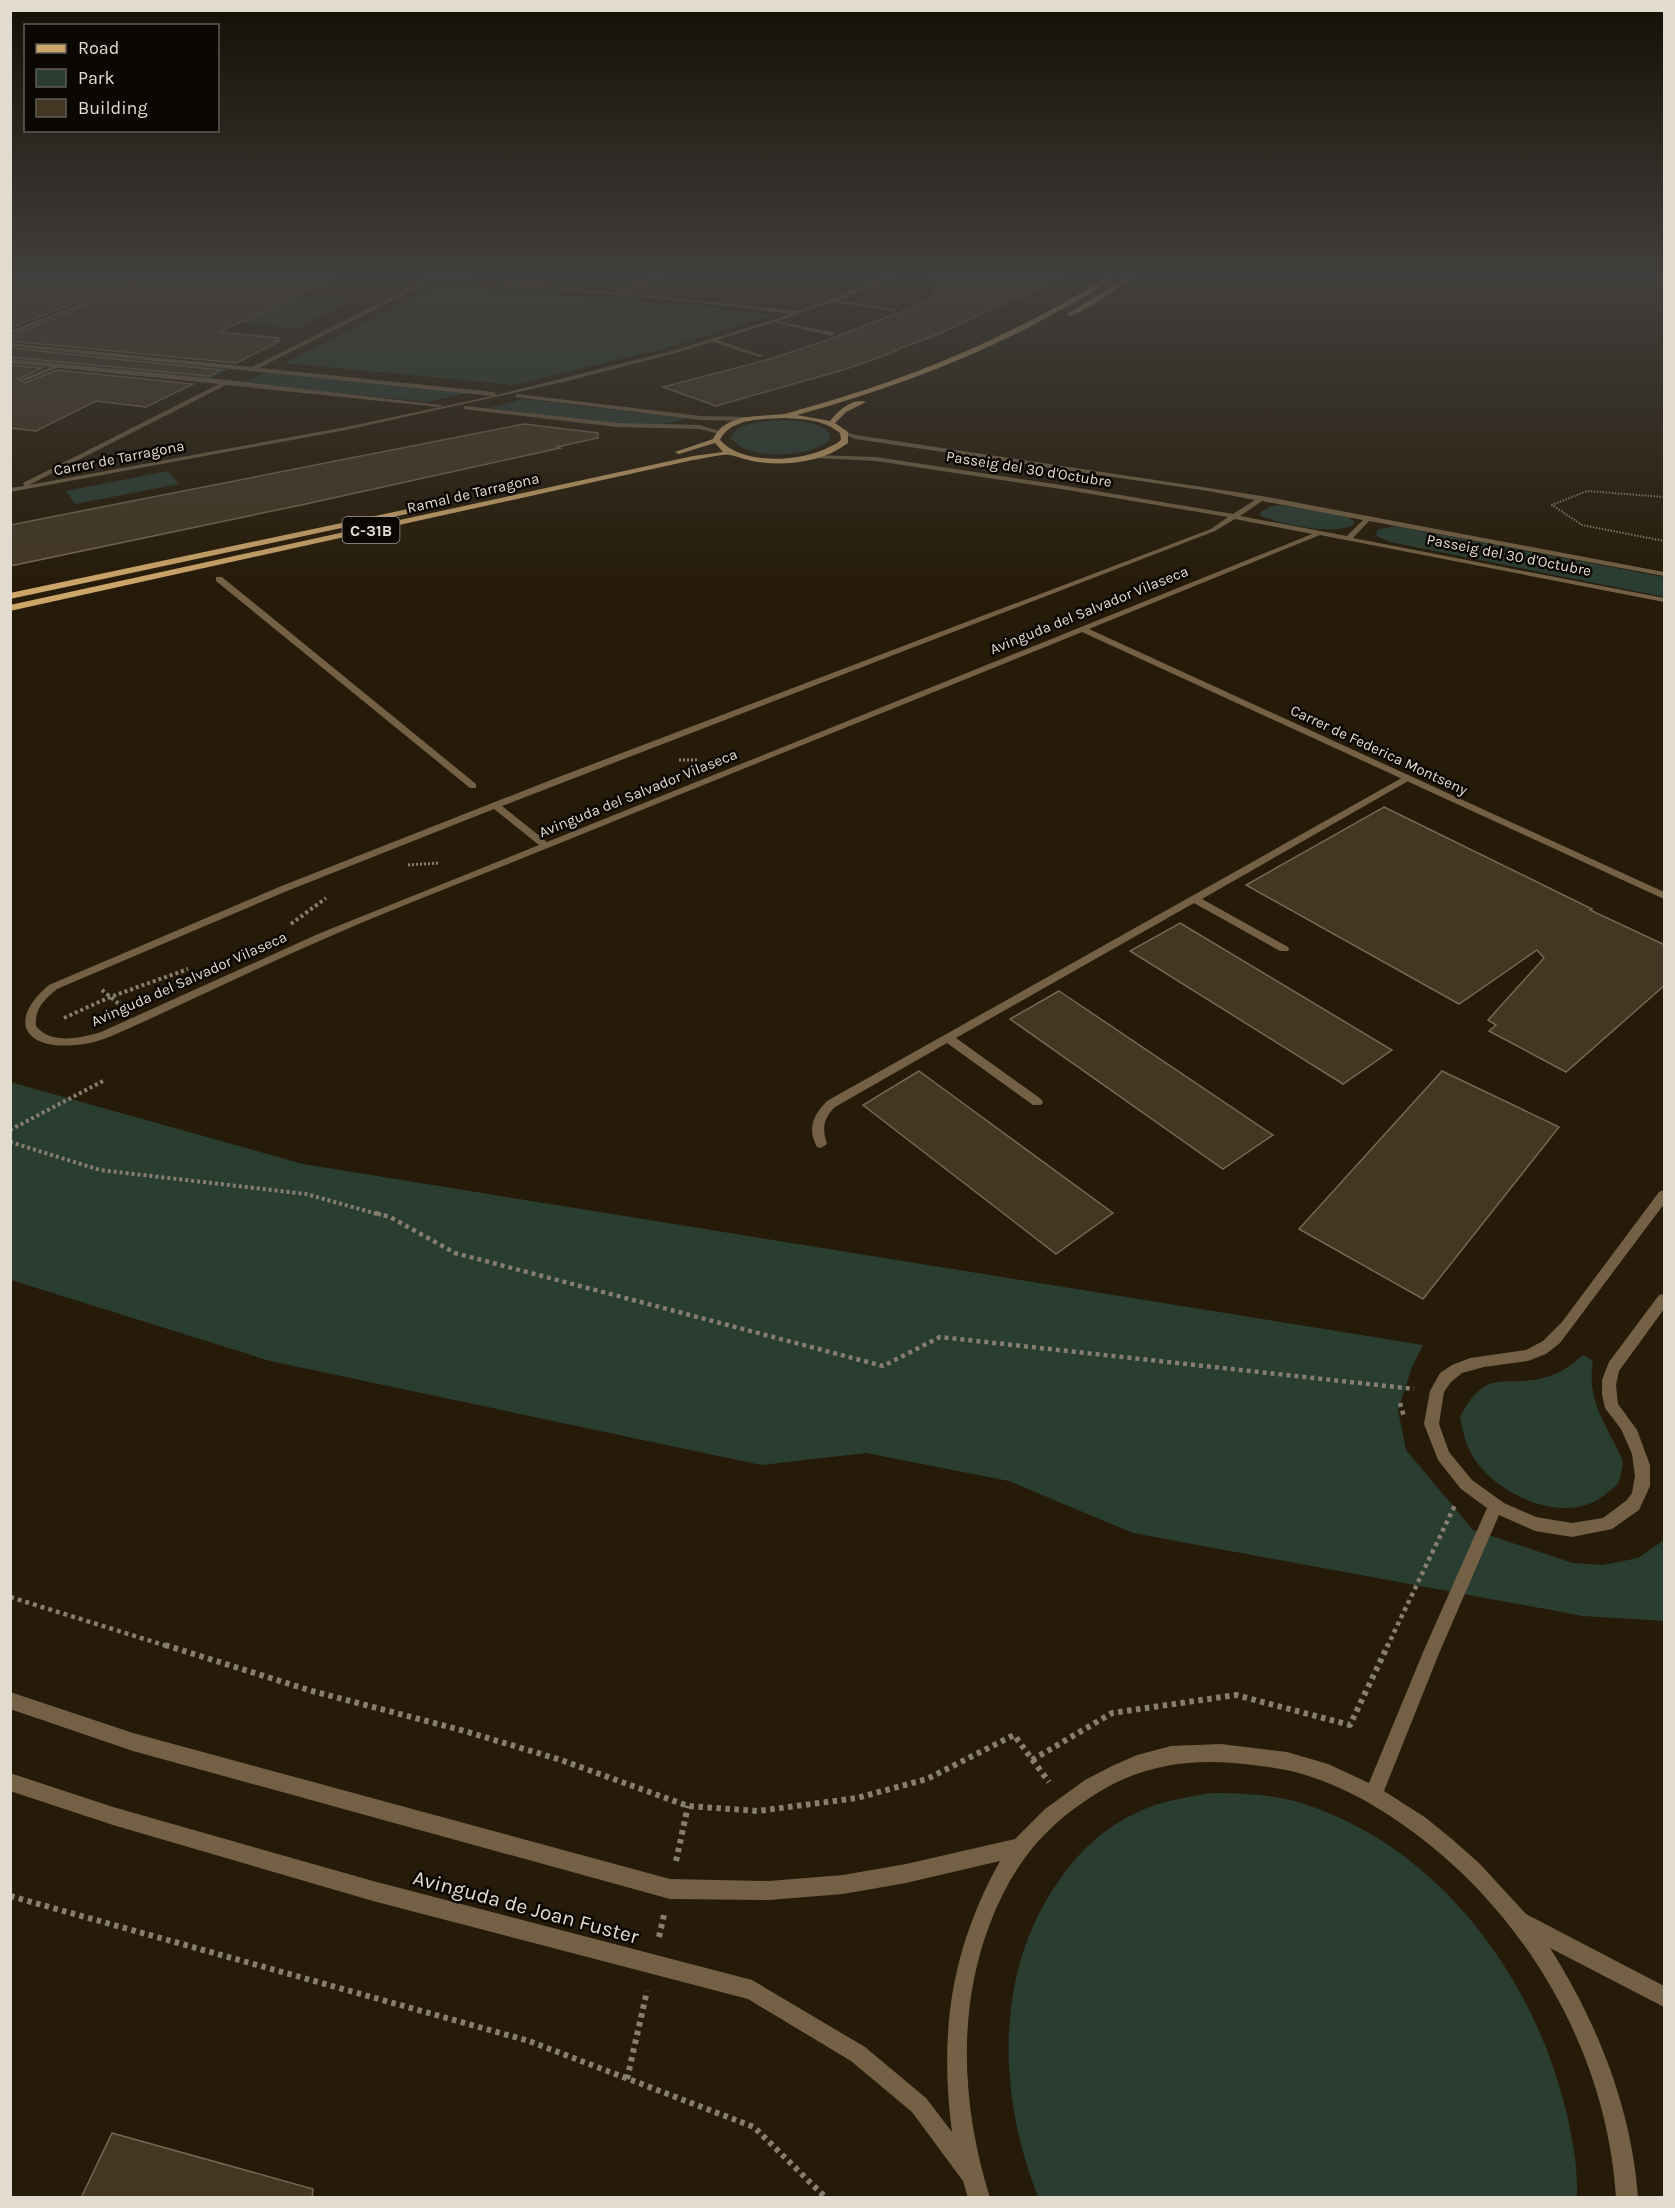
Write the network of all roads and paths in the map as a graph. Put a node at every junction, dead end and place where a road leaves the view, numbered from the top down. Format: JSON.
{"nodes":[{"id":1,"x":207,"y":381,"type":"edge"},
{"id":2,"x":230,"y":381,"type":"edge"},
{"id":3,"x":370,"y":381,"type":"edge"},
{"id":4,"x":564,"y":381,"type":"edge"},
{"id":5,"x":894,"y":381,"type":"edge"},
{"id":6,"x":920,"y":381,"type":"edge"},
{"id":7,"x":226,"y":383,"type":"junction"},
{"id":8,"x":505,"y":395,"type":"junction"},
{"id":9,"x":452,"y":406,"type":"junction"},
{"id":10,"x":784,"y":416,"type":"junction"},
{"id":11,"x":748,"y":419,"type":"junction"},
{"id":12,"x":831,"y":424,"type":"junction"},
{"id":13,"x":844,"y":432,"type":"junction"},
{"id":14,"x":717,"y":436,"type":"junction"},
{"id":15,"x":732,"y":453,"type":"junction"},
{"id":16,"x":816,"y":456,"type":"junction"},
{"id":17,"x":11,"y":490,"type":"edge"},
{"id":18,"x":1665,"y":497,"type":"edge"},
{"id":19,"x":1262,"y":498,"type":"junction"},
{"id":20,"x":1236,"y":517,"type":"junction"},
{"id":21,"x":1368,"y":518,"type":"junction"},
{"id":22,"x":1320,"y":533,"type":"junction"},
{"id":23,"x":1348,"y":538,"type":"junction"},
{"id":24,"x":1665,"y":541,"type":"edge"},
{"id":25,"x":1665,"y":574,"type":"edge"},
{"id":26,"x":219,"y":579,"type":"dead end"},
{"id":27,"x":10,"y":596,"type":"edge"},
{"id":28,"x":1665,"y":600,"type":"edge"},
{"id":29,"x":10,"y":608,"type":"edge"},
{"id":30,"x":1082,"y":629,"type":"junction"},
{"id":31,"x":1407,"y":777,"type":"junction"},
{"id":32,"x":473,"y":786,"type":"dead end"},
{"id":33,"x":496,"y":806,"type":"junction"},
{"id":34,"x":546,"y":846,"type":"junction"},
{"id":35,"x":444,"y":863,"type":"dead end"},
{"id":36,"x":399,"y":866,"type":"dead end"},
{"id":37,"x":329,"y":896,"type":"dead end"},
{"id":38,"x":1665,"y":896,"type":"edge"},
{"id":39,"x":1193,"y":898,"type":"junction"},
{"id":40,"x":286,"y":927,"type":"dead end"},
{"id":41,"x":1284,"y":949,"type":"dead end"},
{"id":42,"x":192,"y":968,"type":"dead end"},
{"id":43,"x":97,"y":985,"type":"dead end"},
{"id":44,"x":110,"y":997,"type":"junction"},
{"id":45,"x":122,"y":1008,"type":"dead end"},
{"id":46,"x":34,"y":1032,"type":"junction"},
{"id":47,"x":948,"y":1038,"type":"junction"},
{"id":48,"x":105,"y":1080,"type":"dead end"},
{"id":49,"x":1037,"y":1102,"type":"dead end"},
{"id":50,"x":10,"y":1131,"type":"edge"},
{"id":51,"x":10,"y":1142,"type":"edge"},
{"id":52,"x":821,"y":1144,"type":"dead end"},
{"id":53,"x":1665,"y":1195,"type":"edge"},
{"id":54,"x":1665,"y":1299,"type":"edge"},
{"id":55,"x":1437,"y":1391,"type":"junction"},
{"id":56,"x":1400,"y":1403,"type":"dead end"},
{"id":57,"x":1407,"y":1424,"type":"dead end"},
{"id":58,"x":1449,"y":1494,"type":"dead end"},
{"id":59,"x":1495,"y":1507,"type":"junction"},
{"id":60,"x":10,"y":1597,"type":"edge"},
{"id":61,"x":10,"y":1700,"type":"edge"},
{"id":62,"x":1032,"y":1760,"type":"junction"},
{"id":63,"x":10,"y":1782,"type":"edge"},
{"id":64,"x":1374,"y":1794,"type":"junction"},
{"id":65,"x":1066,"y":1805,"type":"junction"},
{"id":66,"x":1020,"y":1847,"type":"junction"},
{"id":67,"x":10,"y":1896,"type":"edge"},
{"id":68,"x":1519,"y":1921,"type":"junction"},
{"id":69,"x":1665,"y":1997,"type":"edge"},
{"id":70,"x":971,"y":2176,"type":"junction"},
{"id":71,"x":826,"y":2198,"type":"edge"},
{"id":72,"x":979,"y":2198,"type":"edge"},
{"id":73,"x":1627,"y":2198,"type":"edge"}],
"edges":[{"from":1,"to":7,"type":"street"},
{"from":2,"to":7,"type":"street"},
{"from":3,"to":8,"type":"street"},
{"from":4,"to":8,"type":"street","name":"Carrer de Tarragona"},
{"from":5,"to":10,"type":"main road","number":"C-31B"},
{"from":6,"to":12,"type":"main road"},
{"from":7,"to":9,"type":"street"},
{"from":7,"to":17,"type":"street"},
{"from":8,"to":9,"type":"street","name":"Carrer de Tarragona"},
{"from":8,"to":11,"type":"street"},
{"from":9,"to":14,"type":"street"},
{"from":9,"to":17,"type":"street","name":"Carrer de Tarragona"},
{"from":10,"to":11,"type":"main road","number":"C-31B"},
{"from":10,"to":12,"type":"main road","number":"C-31B"},
{"from":11,"to":14,"type":"main road","number":"C-31B"},
{"from":12,"to":13,"type":"main road","number":"C-31B"},
{"from":13,"to":16,"type":"main road","number":"C-31B"},
{"from":13,"to":19,"type":"street","name":"Passeig del 30 d'Octubre"},
{"from":14,"to":15,"type":"main road","number":"C-31B"},
{"from":14,"to":27,"type":"main road","name":"Ramal de Tarragona","number":"C-31B"},
{"from":15,"to":16,"type":"main road","number":"C-31B"},
{"from":15,"to":29,"type":"main road","name":"Ramal de Tarragona","number":"C-31B"},
{"from":16,"to":20,"type":"street","name":"Passeig del 30 d'Octubre"},
{"from":18,"to":24,"type":"path"},
{"from":19,"to":20,"type":"street"},
{"from":19,"to":21,"type":"street","name":"Passeig del 30 d'Octubre"},
{"from":20,"to":22,"type":"street","name":"Passeig del 30 d'Octubre"},
{"from":20,"to":33,"type":"street","name":"Avinguda del Salvador Vilaseca"},
{"from":21,"to":23,"type":"street"},
{"from":21,"to":25,"type":"street","name":"Passeig del 30 d'Octubre"},
{"from":22,"to":23,"type":"street","name":"Passeig del 30 d'Octubre"},
{"from":22,"to":30,"type":"street","name":"Avinguda del Salvador Vilaseca"},
{"from":23,"to":28,"type":"street","name":"Passeig del 30 d'Octubre"},
{"from":26,"to":32,"type":"street"},
{"from":30,"to":31,"type":"street","name":"Carrer de Federica Montseny"},
{"from":30,"to":34,"type":"street","name":"Avinguda del Salvador Vilaseca"},
{"from":31,"to":38,"type":"street","name":"Carrer de Federica Montseny"},
{"from":31,"to":39,"type":"street"},
{"from":33,"to":34,"type":"street"},
{"from":33,"to":46,"type":"street","name":"Avinguda del Salvador Vilaseca"},
{"from":34,"to":46,"type":"street","name":"Avinguda del Salvador Vilaseca"},
{"from":35,"to":36,"type":"path"},
{"from":37,"to":40,"type":"path"},
{"from":39,"to":41,"type":"street"},
{"from":39,"to":47,"type":"street"},
{"from":42,"to":44,"type":"path"},
{"from":43,"to":44,"type":"path"},
{"from":44,"to":45,"type":"path"},
{"from":44,"to":46,"type":"path"},
{"from":47,"to":49,"type":"street"},
{"from":47,"to":52,"type":"street"},
{"from":48,"to":50,"type":"path"},
{"from":51,"to":55,"type":"path"},
{"from":53,"to":55,"type":"street"},
{"from":54,"to":59,"type":"street"},
{"from":55,"to":59,"type":"street"},
{"from":56,"to":57,"type":"path"},
{"from":58,"to":62,"type":"path"},
{"from":59,"to":64,"type":"street"},
{"from":60,"to":62,"type":"path"},
{"from":61,"to":66,"type":"street"},
{"from":62,"to":65,"type":"path"},
{"from":63,"to":70,"type":"street","name":"Avinguda de Joan Fuster"},
{"from":64,"to":65,"type":"street"},
{"from":64,"to":68,"type":"street"},
{"from":65,"to":66,"type":"street"},
{"from":66,"to":70,"type":"street"},
{"from":67,"to":71,"type":"path"},
{"from":68,"to":69,"type":"street"},
{"from":68,"to":73,"type":"street"},
{"from":70,"to":72,"type":"street"}]}
